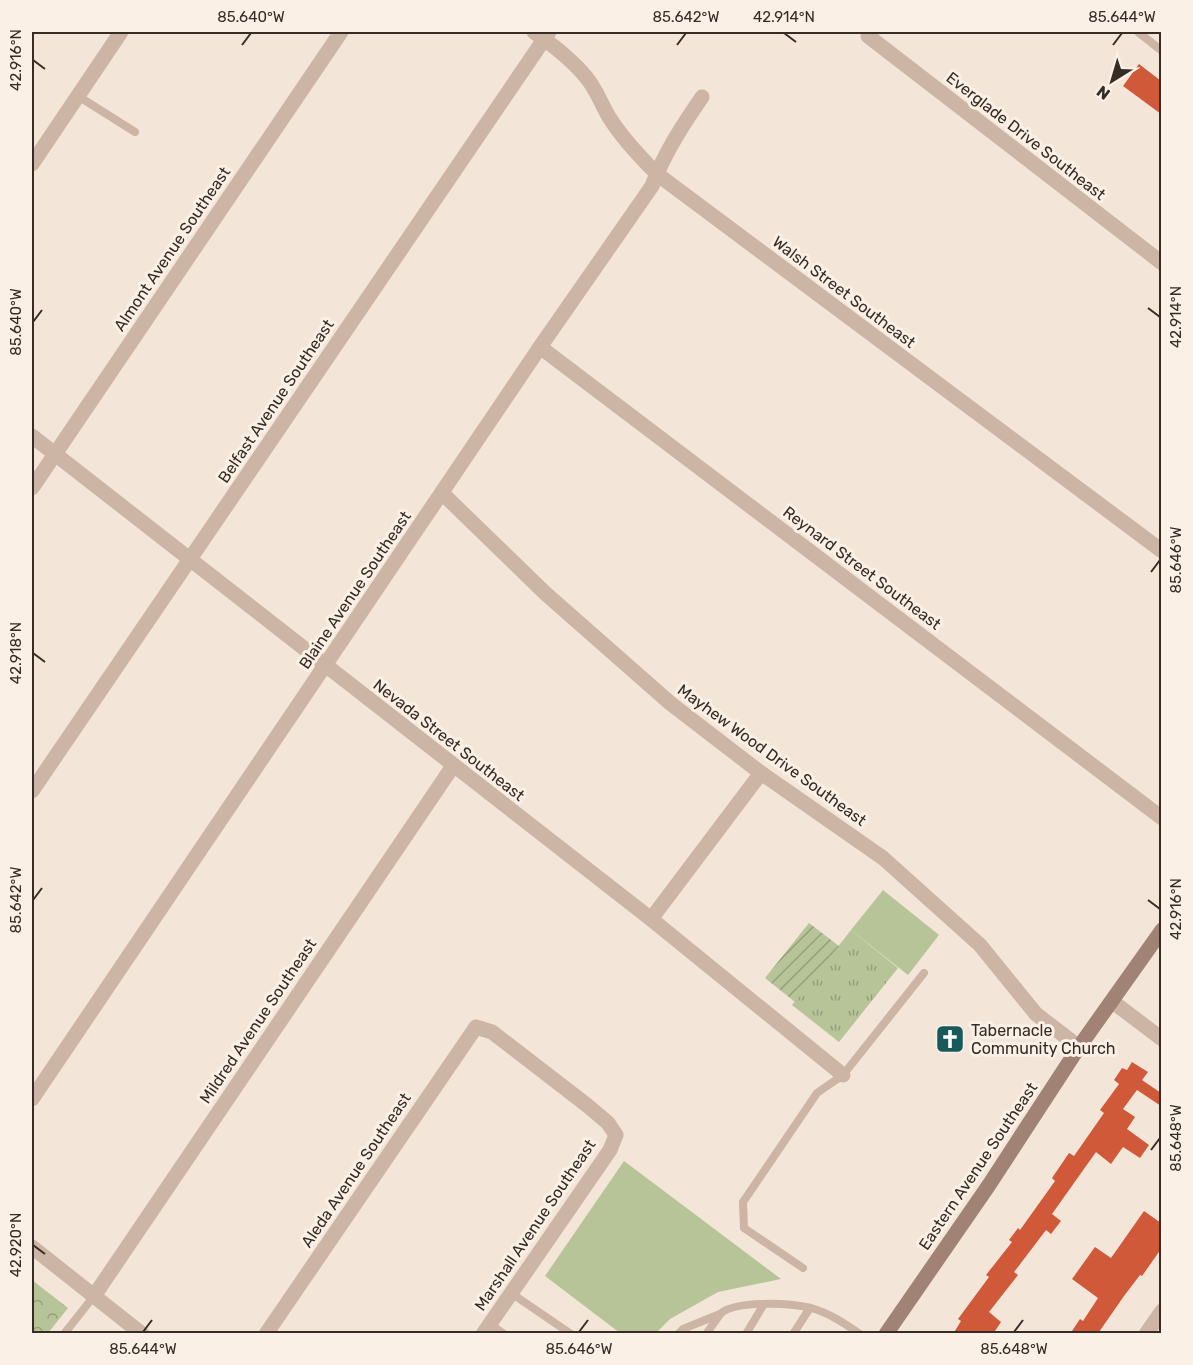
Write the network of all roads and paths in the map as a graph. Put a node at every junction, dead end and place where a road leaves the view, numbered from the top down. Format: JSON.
{"nodes":[{"id":1,"x":121,"y":32,"type":"edge"},
{"id":2,"x":341,"y":32,"type":"edge"},
{"id":3,"x":1138,"y":32,"type":"edge"},
{"id":4,"x":542,"y":34,"type":"edge"},
{"id":5,"x":869,"y":34,"type":"edge"},
{"id":6,"x":1161,"y":51,"type":"edge"},
{"id":7,"x":78,"y":96,"type":"junction"},
{"id":8,"x":702,"y":98,"type":"dead end"},
{"id":9,"x":135,"y":132,"type":"dead end"},
{"id":10,"x":32,"y":164,"type":"edge"},
{"id":11,"x":657,"y":174,"type":"junction"},
{"id":12,"x":1161,"y":263,"type":"edge"},
{"id":13,"x":540,"y":346,"type":"junction"},
{"id":14,"x":32,"y":436,"type":"edge"},
{"id":15,"x":54,"y":454,"type":"junction"},
{"id":16,"x":32,"y":488,"type":"edge"},
{"id":17,"x":442,"y":493,"type":"junction"},
{"id":18,"x":1161,"y":551,"type":"edge"},
{"id":19,"x":190,"y":559,"type":"junction"},
{"id":20,"x":326,"y":665,"type":"junction"},
{"id":21,"x":453,"y":766,"type":"junction"},
{"id":22,"x":761,"y":773,"type":"junction"},
{"id":23,"x":32,"y":791,"type":"edge"},
{"id":24,"x":1161,"y":818,"type":"edge"},
{"id":25,"x":651,"y":919,"type":"junction"},
{"id":26,"x":1161,"y":930,"type":"edge"},
{"id":27,"x":924,"y":973,"type":"dead end"},
{"id":28,"x":1113,"y":1002,"type":"junction"},
{"id":29,"x":476,"y":1027,"type":"joint"},
{"id":30,"x":1161,"y":1039,"type":"edge"},
{"id":31,"x":1079,"y":1047,"type":"junction"},
{"id":32,"x":843,"y":1075,"type":"junction"},
{"id":33,"x":32,"y":1099,"type":"edge"},
{"id":34,"x":32,"y":1247,"type":"edge"},
{"id":35,"x":803,"y":1268,"type":"dead end"},
{"id":36,"x":511,"y":1293,"type":"junction"},
{"id":37,"x":94,"y":1296,"type":"junction"},
{"id":38,"x":765,"y":1304,"type":"junction"},
{"id":39,"x":810,"y":1308,"type":"junction"},
{"id":40,"x":1161,"y":1311,"type":"edge"},
{"id":41,"x":720,"y":1314,"type":"junction"},
{"id":42,"x":486,"y":1329,"type":"edge"},
{"id":43,"x":64,"y":1334,"type":"edge"},
{"id":44,"x":142,"y":1334,"type":"edge"},
{"id":45,"x":266,"y":1334,"type":"edge"},
{"id":46,"x":504,"y":1334,"type":"edge"},
{"id":47,"x":571,"y":1334,"type":"edge"},
{"id":48,"x":678,"y":1334,"type":"edge"},
{"id":49,"x":706,"y":1334,"type":"edge"},
{"id":50,"x":747,"y":1334,"type":"edge"},
{"id":51,"x":793,"y":1334,"type":"edge"},
{"id":52,"x":860,"y":1334,"type":"edge"},
{"id":53,"x":886,"y":1334,"type":"edge"},
{"id":54,"x":1146,"y":1334,"type":"edge"}],
"edges":[{"from":1,"to":7,"type":"street"},
{"from":2,"to":15,"type":"street","name":"Almont Avenue Southeast"},
{"from":3,"to":6,"type":"lane"},
{"from":4,"to":11,"type":"street","name":"Walsh Street Southeast"},
{"from":4,"to":19,"type":"street","name":"Belfast Avenue Southeast"},
{"from":5,"to":12,"type":"street","name":"Everglade Drive Southeast"},
{"from":7,"to":9,"type":"lane"},
{"from":7,"to":10,"type":"street"},
{"from":8,"to":11,"type":"street","name":"Blaine Avenue Southeast"},
{"from":11,"to":13,"type":"street","name":"Blaine Avenue Southeast"},
{"from":11,"to":18,"type":"street","name":"Walsh Street Southeast"},
{"from":13,"to":17,"type":"street","name":"Blaine Avenue Southeast"},
{"from":13,"to":24,"type":"street","name":"Reynard Street Southeast"},
{"from":14,"to":15,"type":"street","name":"Nevada Street Southeast"},
{"from":15,"to":16,"type":"street","name":"Almont Avenue Southeast"},
{"from":15,"to":19,"type":"street","name":"Nevada Street Southeast"},
{"from":17,"to":20,"type":"street","name":"Blaine Avenue Southeast"},
{"from":17,"to":22,"type":"street","name":"Mayhew Wood Drive Southeast"},
{"from":19,"to":20,"type":"street","name":"Nevada Street Southeast"},
{"from":19,"to":23,"type":"street","name":"Belfast Avenue Southeast"},
{"from":20,"to":21,"type":"street","name":"Nevada Street Southeast"},
{"from":20,"to":33,"type":"street","name":"Blaine Avenue Southeast"},
{"from":21,"to":25,"type":"street","name":"Nevada Street Southeast"},
{"from":21,"to":37,"type":"street","name":"Mildred Avenue Southeast"},
{"from":22,"to":25,"type":"street"},
{"from":22,"to":31,"type":"street","name":"Mayhew Wood Drive Southeast"},
{"from":25,"to":32,"type":"street","name":"Nevada Street Southeast"},
{"from":26,"to":28,"type":"main road","name":"Eastern Avenue Southeast"},
{"from":27,"to":32,"type":"lane"},
{"from":28,"to":30,"type":"street"},
{"from":28,"to":31,"type":"main road","name":"Eastern Avenue Southeast"},
{"from":29,"to":36,"type":"street","name":"Marshall Avenue Southeast"},
{"from":29,"to":45,"type":"street","name":"Aleda Avenue Southeast"},
{"from":31,"to":53,"type":"main road","name":"Eastern Avenue Southeast"},
{"from":32,"to":35,"type":"lane"},
{"from":34,"to":37,"type":"street"},
{"from":36,"to":42,"type":"street","name":"Marshall Avenue Southeast"},
{"from":36,"to":47,"type":"lane"},
{"from":37,"to":43,"type":"lane"},
{"from":37,"to":44,"type":"street"},
{"from":38,"to":39,"type":"lane"},
{"from":38,"to":41,"type":"lane"},
{"from":38,"to":50,"type":"lane"},
{"from":39,"to":51,"type":"lane"},
{"from":39,"to":52,"type":"lane"},
{"from":40,"to":54,"type":"street"},
{"from":41,"to":48,"type":"lane"},
{"from":41,"to":49,"type":"lane"},
{"from":42,"to":46,"type":"lane"}]}
